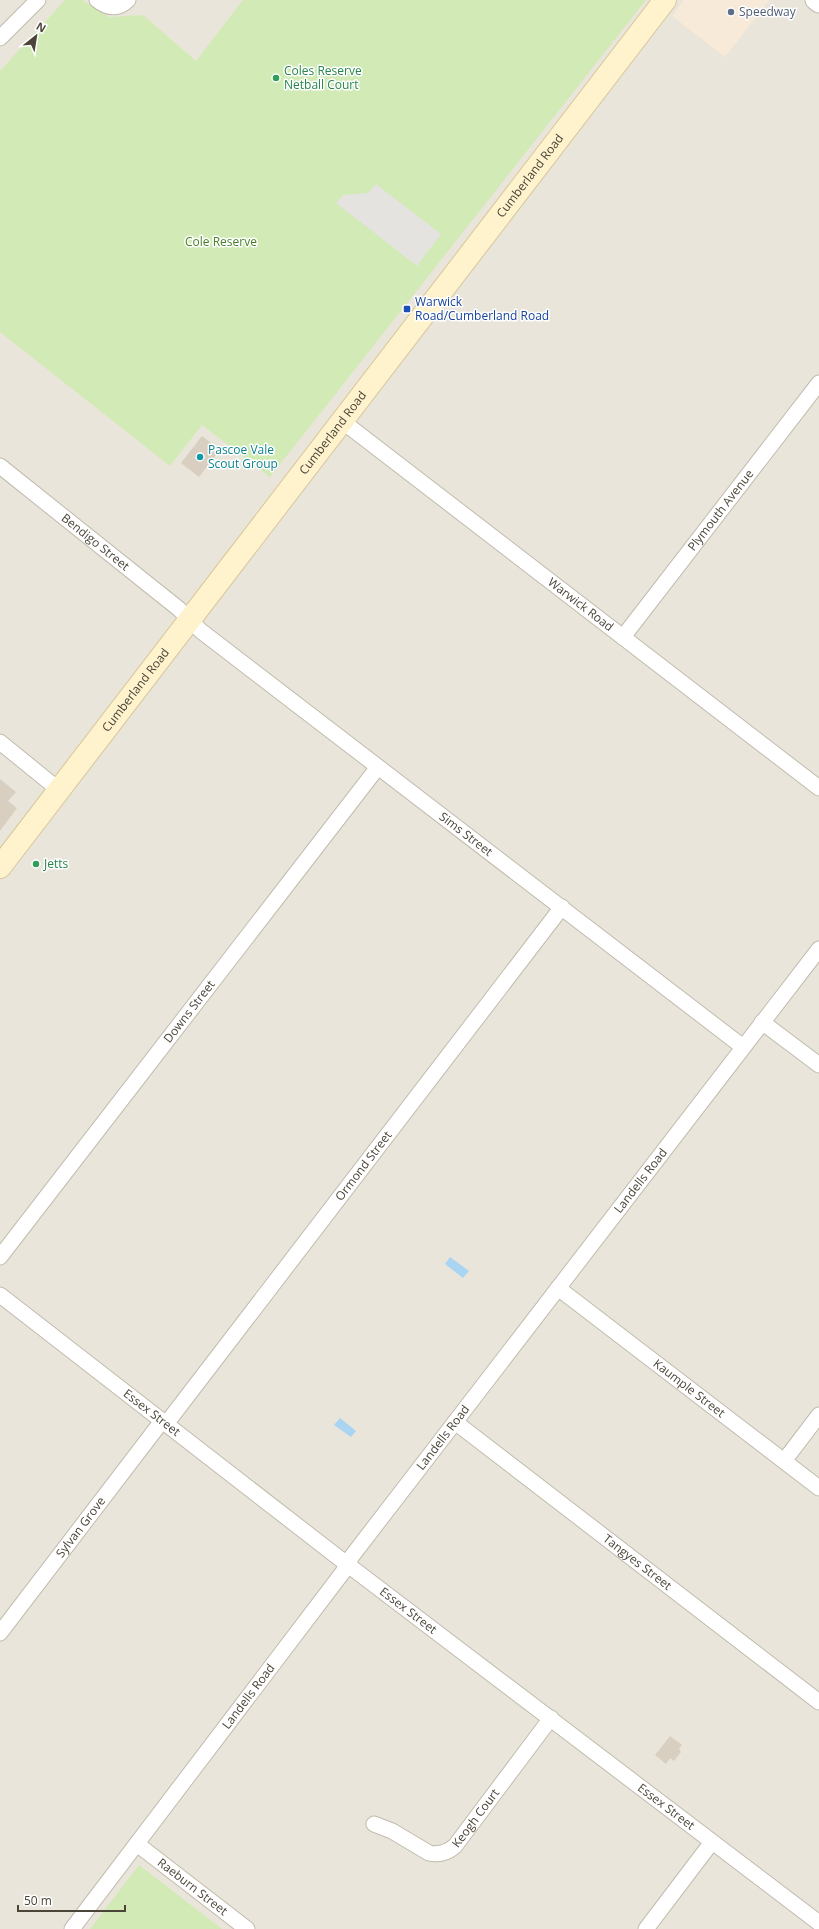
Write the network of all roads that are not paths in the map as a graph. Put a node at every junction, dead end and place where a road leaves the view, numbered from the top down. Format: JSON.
{"nodes":[{"id":1,"x":38,"y":0,"type":"edge"},
{"id":2,"x":128,"y":0,"type":"edge"},
{"id":3,"x":665,"y":0,"type":"edge"},
{"id":4,"x":815,"y":0,"type":"edge"},
{"id":5,"x":102,"y":3,"type":"edge"},
{"id":6,"x":819,"y":3,"type":"edge"},
{"id":7,"x":0,"y":38,"type":"edge"},
{"id":8,"x":819,"y":383,"type":"edge"},
{"id":9,"x":342,"y":421,"type":"junction"},
{"id":10,"x":0,"y":466,"type":"edge"},
{"id":11,"x":190,"y":620,"type":"junction"},
{"id":12,"x":623,"y":637,"type":"junction"},
{"id":13,"x":0,"y":742,"type":"edge"},
{"id":14,"x":378,"y":767,"type":"junction"},
{"id":15,"x":819,"y":788,"type":"edge"},
{"id":16,"x":59,"y":790,"type":"junction"},
{"id":17,"x":0,"y":867,"type":"edge"},
{"id":18,"x":562,"y":907,"type":"junction"},
{"id":19,"x":819,"y":949,"type":"edge"},
{"id":20,"x":762,"y":1022,"type":"junction"},
{"id":21,"x":743,"y":1047,"type":"junction"},
{"id":22,"x":819,"y":1065,"type":"edge"},
{"id":23,"x":0,"y":1257,"type":"edge"},
{"id":24,"x":558,"y":1288,"type":"junction"},
{"id":25,"x":0,"y":1295,"type":"edge"},
{"id":26,"x":819,"y":1415,"type":"edge"},
{"id":27,"x":455,"y":1422,"type":"junction"},
{"id":28,"x":164,"y":1423,"type":"junction"},
{"id":29,"x":784,"y":1461,"type":"junction"},
{"id":30,"x":819,"y":1488,"type":"edge"},
{"id":31,"x":348,"y":1564,"type":"junction"},
{"id":32,"x":0,"y":1633,"type":"edge"},
{"id":33,"x":819,"y":1702,"type":"edge"},
{"id":34,"x":551,"y":1718,"type":"junction"},
{"id":35,"x":374,"y":1824,"type":"dead end"},
{"id":36,"x":712,"y":1842,"type":"junction"},
{"id":37,"x":137,"y":1844,"type":"junction"},
{"id":38,"x":819,"y":1923,"type":"edge"},
{"id":39,"x":72,"y":1929,"type":"edge"},
{"id":40,"x":247,"y":1929,"type":"edge"},
{"id":41,"x":646,"y":1929,"type":"edge"}],
"edges":[{"from":1,"to":7,"type":"street"},
{"from":2,"to":5,"type":"street"},
{"from":3,"to":9,"type":"main road","name":"Cumberland Road"},
{"from":4,"to":6,"type":"street"},
{"from":8,"to":12,"type":"street","name":"Plymouth Avenue"},
{"from":9,"to":11,"type":"main road","name":"Cumberland Road"},
{"from":9,"to":12,"type":"street","name":"Warwick Road"},
{"from":10,"to":11,"type":"street","name":"Bendigo Street"},
{"from":11,"to":14,"type":"street","name":"Sims Street"},
{"from":11,"to":16,"type":"main road","name":"Cumberland Road"},
{"from":12,"to":15,"type":"street","name":"Warwick Road"},
{"from":13,"to":16,"type":"street"},
{"from":14,"to":18,"type":"street","name":"Sims Street"},
{"from":14,"to":23,"type":"street","name":"Downs Street"},
{"from":16,"to":17,"type":"main road","name":"Cumberland Road"},
{"from":18,"to":21,"type":"street","name":"Sims Street"},
{"from":18,"to":28,"type":"street","name":"Ormond Street"},
{"from":19,"to":20,"type":"street","name":"Landells Road"},
{"from":20,"to":21,"type":"street","name":"Landells Road"},
{"from":20,"to":22,"type":"street"},
{"from":21,"to":24,"type":"street","name":"Landells Road"},
{"from":24,"to":27,"type":"street","name":"Landells Road"},
{"from":24,"to":29,"type":"street","name":"Kaumple Street"},
{"from":25,"to":28,"type":"street","name":"Essex Street"},
{"from":26,"to":29,"type":"street"},
{"from":27,"to":31,"type":"street","name":"Landells Road"},
{"from":27,"to":33,"type":"street","name":"Tangyes Street"},
{"from":28,"to":31,"type":"street","name":"Essex Street"},
{"from":28,"to":32,"type":"street","name":"Sylvan Grove"},
{"from":29,"to":30,"type":"street","name":"Kaumple Street"},
{"from":31,"to":34,"type":"street","name":"Essex Street"},
{"from":31,"to":37,"type":"street","name":"Landells Road"},
{"from":34,"to":35,"type":"street","name":"Keogh Court"},
{"from":34,"to":36,"type":"street","name":"Essex Street"},
{"from":36,"to":38,"type":"street","name":"Essex Street"},
{"from":36,"to":41,"type":"street"},
{"from":37,"to":39,"type":"street","name":"Landells Road"},
{"from":37,"to":40,"type":"street","name":"Raeburn Street"}]}
